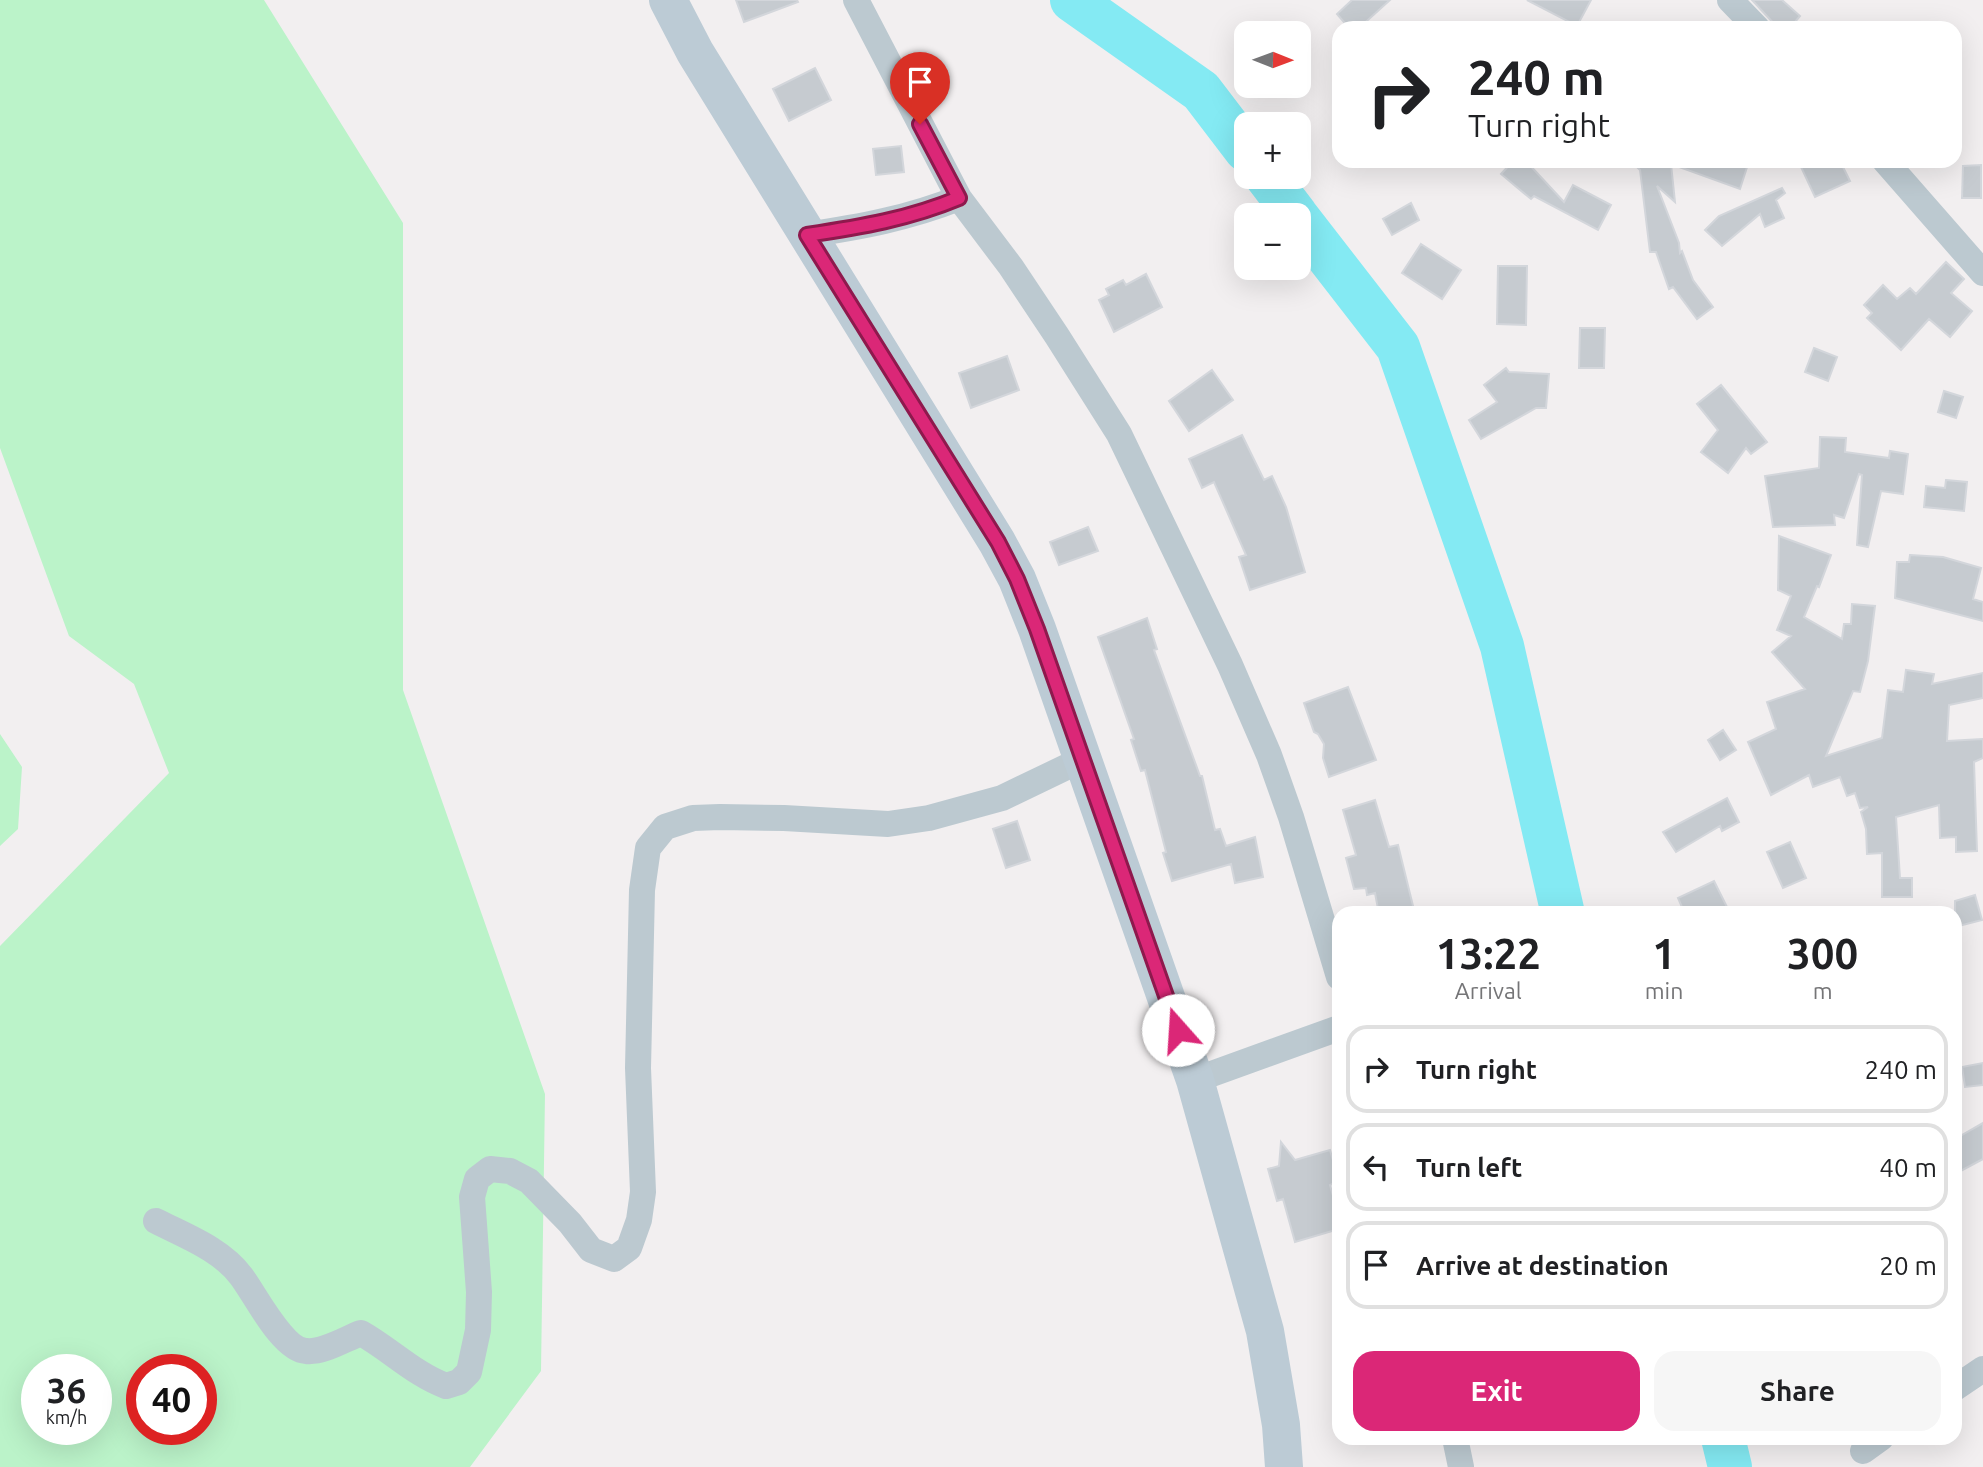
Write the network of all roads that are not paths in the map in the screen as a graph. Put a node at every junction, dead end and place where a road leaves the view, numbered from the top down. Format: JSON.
{"nodes":[{"id":1,"x":668,"y":0,"type":"edge"},
{"id":2,"x":856,"y":0,"type":"edge"},
{"id":3,"x":1730,"y":0,"type":"edge"},
{"id":4,"x":1750,"y":21,"type":"edge"},
{"id":5,"x":1891,"y":168,"type":"edge"},
{"id":6,"x":959,"y":198,"type":"junction"},
{"id":7,"x":807,"y":235,"type":"junction"},
{"id":8,"x":1983,"y":273,"type":"edge"},
{"id":9,"x":1083,"y":760,"type":"junction"},
{"id":10,"x":1332,"y":954,"type":"edge"},
{"id":11,"x":1332,"y":1031,"type":"edge"},
{"id":12,"x":1195,"y":1080,"type":"junction"},
{"id":13,"x":156,"y":1221,"type":"dead end"},
{"id":14,"x":1983,"y":1368,"type":"edge"},
{"id":15,"x":1962,"y":1383,"type":"edge"},
{"id":16,"x":1456,"y":1445,"type":"edge"},
{"id":17,"x":1284,"y":1467,"type":"edge"},
{"id":18,"x":1461,"y":1467,"type":"edge"}],
"edges":[{"from":1,"to":7,"type":"street"},
{"from":2,"to":6,"type":"street"},
{"from":3,"to":4,"type":"street"},
{"from":5,"to":8,"type":"street"},
{"from":6,"to":7,"type":"street"},
{"from":6,"to":10,"type":"street"},
{"from":7,"to":9,"type":"street"},
{"from":9,"to":12,"type":"street"},
{"from":9,"to":13,"type":"street"},
{"from":11,"to":12,"type":"street"},
{"from":12,"to":17,"type":"street"},
{"from":14,"to":15,"type":"street"},
{"from":16,"to":18,"type":"street"}]}
